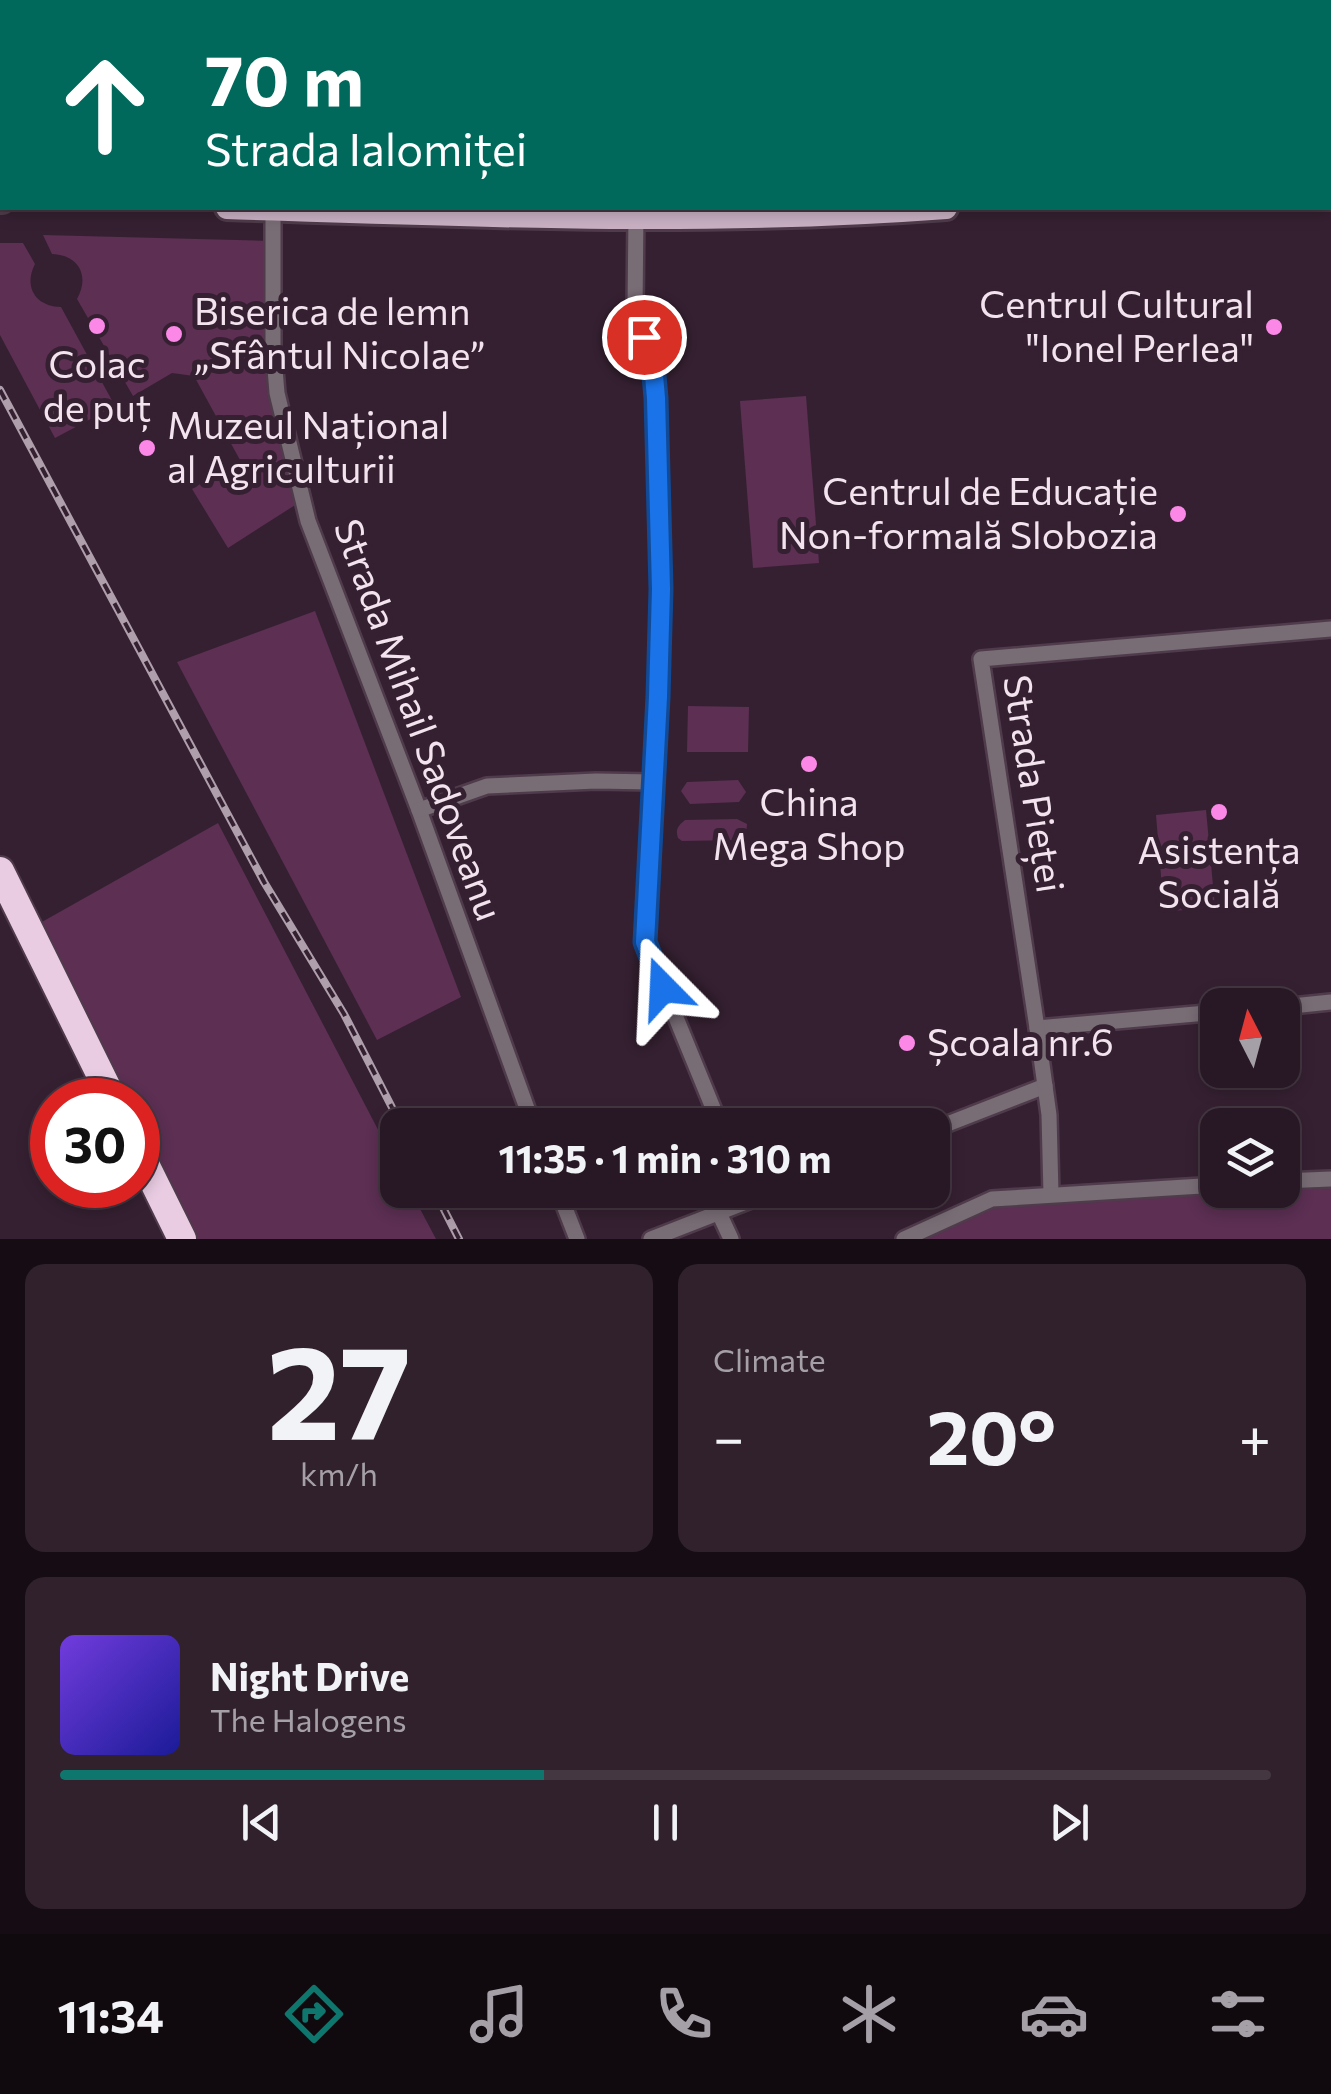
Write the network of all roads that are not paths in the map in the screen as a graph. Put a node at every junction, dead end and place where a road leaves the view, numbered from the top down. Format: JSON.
{"nodes":[{"id":1,"x":268,"y":210,"type":"edge"},
{"id":2,"x":415,"y":210,"type":"edge"},
{"id":3,"x":916,"y":210,"type":"edge"},
{"id":4,"x":636,"y":213,"type":"edge"},
{"id":5,"x":1331,"y":629,"type":"edge"},
{"id":6,"x":654,"y":782,"type":"junction"},
{"id":7,"x":419,"y":810,"type":"junction"},
{"id":8,"x":0,"y":871,"type":"edge"},
{"id":9,"x":1331,"y":1002,"type":"edge"},
{"id":10,"x":1300,"y":1005,"type":"edge"},
{"id":11,"x":1200,"y":1014,"type":"edge"},
{"id":12,"x":1038,"y":1028,"type":"junction"},
{"id":13,"x":102,"y":1078,"type":"edge"},
{"id":14,"x":1045,"y":1086,"type":"junction"},
{"id":15,"x":527,"y":1108,"type":"edge"},
{"id":16,"x":713,"y":1108,"type":"edge"},
{"id":17,"x":950,"y":1123,"type":"edge"},
{"id":18,"x":1331,"y":1179,"type":"edge"},
{"id":19,"x":1300,"y":1181,"type":"edge"},
{"id":20,"x":1200,"y":1186,"type":"edge"},
{"id":21,"x":160,"y":1194,"type":"edge"},
{"id":22,"x":1052,"y":1194,"type":"junction"},
{"id":23,"x":565,"y":1208,"type":"edge"},
{"id":24,"x":727,"y":1208,"type":"edge"},
{"id":25,"x":719,"y":1213,"type":"junction"},
{"id":26,"x":182,"y":1239,"type":"edge"},
{"id":27,"x":577,"y":1239,"type":"edge"},
{"id":28,"x":651,"y":1239,"type":"edge"},
{"id":29,"x":731,"y":1239,"type":"edge"},
{"id":30,"x":904,"y":1239,"type":"edge"}],
"edges":[{"from":1,"to":7,"type":"street","name":"Strada Mihail Sadoveanu"},
{"from":2,"to":4,"type":"main road"},
{"from":3,"to":4,"type":"main road"},
{"from":4,"to":6,"type":"street"},
{"from":5,"to":12,"type":"street","name":"Strada Pieței"},
{"from":6,"to":7,"type":"street"},
{"from":6,"to":16,"type":"street"},
{"from":7,"to":15,"type":"street","name":"Strada Mihail Sadoveanu"},
{"from":8,"to":13,"type":"highway"},
{"from":9,"to":10,"type":"street"},
{"from":11,"to":12,"type":"street"},
{"from":12,"to":14,"type":"street"},
{"from":14,"to":17,"type":"street"},
{"from":14,"to":22,"type":"street"},
{"from":18,"to":19,"type":"street"},
{"from":20,"to":22,"type":"street"},
{"from":21,"to":26,"type":"highway"},
{"from":22,"to":30,"type":"street"},
{"from":23,"to":27,"type":"street"},
{"from":24,"to":25,"type":"street"},
{"from":25,"to":28,"type":"street"},
{"from":25,"to":29,"type":"street"}]}
